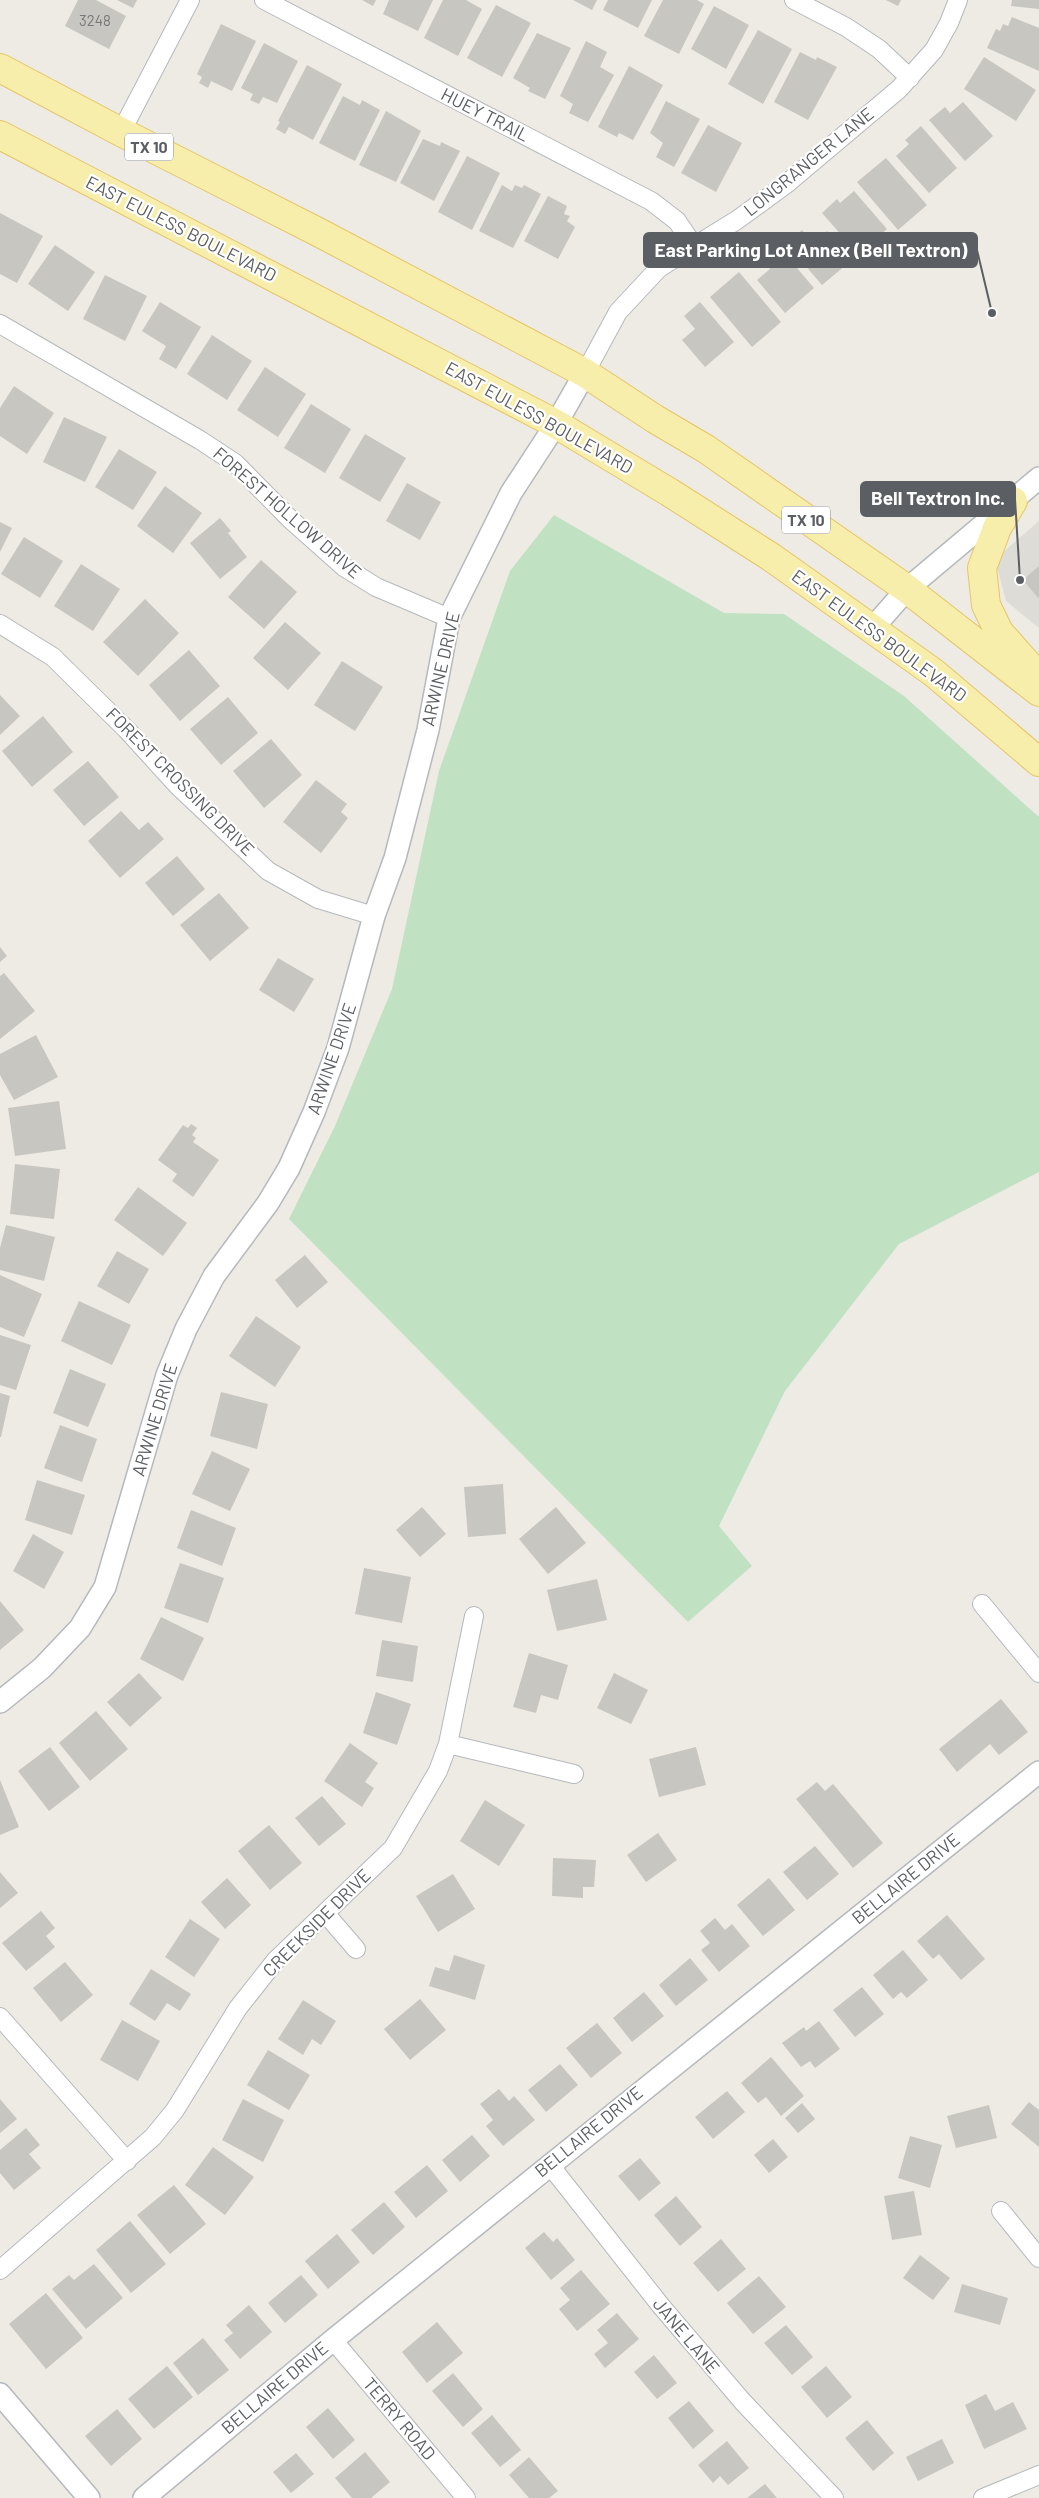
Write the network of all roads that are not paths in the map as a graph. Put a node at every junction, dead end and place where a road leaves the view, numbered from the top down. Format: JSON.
{"nodes":[{"id":1,"x":190,"y":0,"type":"edge"},
{"id":2,"x":264,"y":0,"type":"edge"},
{"id":3,"x":794,"y":0,"type":"edge"},
{"id":4,"x":958,"y":0,"type":"edge"},
{"id":5,"x":0,"y":68,"type":"edge"},
{"id":6,"x":910,"y":78,"type":"junction"},
{"id":7,"x":120,"y":132,"type":"junction"},
{"id":8,"x":0,"y":135,"type":"edge"},
{"id":9,"x":694,"y":246,"type":"junction"},
{"id":10,"x":0,"y":324,"type":"edge"},
{"id":11,"x":585,"y":373,"type":"junction"},
{"id":12,"x":556,"y":424,"type":"junction"},
{"id":13,"x":1039,"y":478,"type":"edge"},
{"id":14,"x":1013,"y":501,"type":"junction"},
{"id":15,"x":907,"y":589,"type":"junction"},
{"id":16,"x":449,"y":618,"type":"junction"},
{"id":17,"x":0,"y":624,"type":"edge"},
{"id":18,"x":872,"y":629,"type":"junction"},
{"id":19,"x":1039,"y":678,"type":"edge"},
{"id":20,"x":1039,"y":692,"type":"edge"},
{"id":21,"x":1039,"y":762,"type":"edge"},
{"id":22,"x":374,"y":916,"type":"junction"},
{"id":23,"x":982,"y":1604,"type":"dead end"},
{"id":24,"x":474,"y":1616,"type":"dead end"},
{"id":25,"x":1039,"y":1673,"type":"edge"},
{"id":26,"x":0,"y":1702,"type":"edge"},
{"id":27,"x":448,"y":1744,"type":"junction"},
{"id":28,"x":1039,"y":1772,"type":"edge"},
{"id":29,"x":574,"y":1774,"type":"dead end"},
{"id":30,"x":325,"y":1913,"type":"junction"},
{"id":31,"x":356,"y":1949,"type":"dead end"},
{"id":32,"x":0,"y":2017,"type":"edge"},
{"id":33,"x":127,"y":2161,"type":"junction"},
{"id":34,"x":549,"y":2164,"type":"junction"},
{"id":35,"x":1000,"y":2212,"type":"dead end"},
{"id":36,"x":1039,"y":2258,"type":"edge"},
{"id":37,"x":0,"y":2270,"type":"edge"},
{"id":38,"x":333,"y":2340,"type":"junction"},
{"id":39,"x":0,"y":2394,"type":"edge"},
{"id":40,"x":1039,"y":2475,"type":"edge"},
{"id":41,"x":89,"y":2498,"type":"edge"},
{"id":42,"x":144,"y":2498,"type":"edge"},
{"id":43,"x":466,"y":2498,"type":"edge"},
{"id":44,"x":834,"y":2498,"type":"edge"},
{"id":45,"x":983,"y":2498,"type":"edge"}],
"edges":[{"from":1,"to":7,"type":"street"},
{"from":2,"to":9,"type":"street","name":"HUEY TRAIL"},
{"from":3,"to":6,"type":"street"},
{"from":4,"to":6,"type":"street","name":"LONGRANGER LANE"},
{"from":5,"to":7,"type":"main road","number":"TX 10"},
{"from":6,"to":9,"type":"street","name":"LONGRANGER LANE"},
{"from":7,"to":11,"type":"main road","number":"TX 10"},
{"from":8,"to":12,"type":"main road","name":"EAST EULESS BOULEVARD","number":"TX 10"},
{"from":9,"to":11,"type":"street","name":"LONGRANGER LANE"},
{"from":10,"to":16,"type":"street","name":"FOREST HOLLOW DRIVE"},
{"from":11,"to":12,"type":"street","name":"ARWINE DRIVE"},
{"from":11,"to":15,"type":"main road","number":"TX 10"},
{"from":12,"to":16,"type":"street","name":"ARWINE DRIVE"},
{"from":12,"to":18,"type":"main road","name":"EAST EULESS BOULEVARD","number":"TX 10"},
{"from":13,"to":14,"type":"street"},
{"from":14,"to":15,"type":"street"},
{"from":14,"to":19,"type":"main road"},
{"from":15,"to":18,"type":"street"},
{"from":15,"to":20,"type":"main road","number":"TX 10"},
{"from":16,"to":22,"type":"street","name":"ARWINE DRIVE"},
{"from":17,"to":22,"type":"street","name":"FOREST CROSSING DRIVE"},
{"from":18,"to":21,"type":"main road","name":"EAST EULESS BOULEVARD","number":"TX 10"},
{"from":22,"to":26,"type":"street","name":"ARWINE DRIVE"},
{"from":23,"to":25,"type":"street"},
{"from":24,"to":27,"type":"street","name":"CREEKSIDE DRIVE"},
{"from":27,"to":29,"type":"street"},
{"from":27,"to":30,"type":"street","name":"CREEKSIDE DRIVE"},
{"from":28,"to":34,"type":"street","name":"BELLAIRE DRIVE"},
{"from":30,"to":31,"type":"street"},
{"from":30,"to":33,"type":"street","name":"CREEKSIDE DRIVE"},
{"from":32,"to":33,"type":"street"},
{"from":33,"to":37,"type":"street","name":"CREEKSIDE DRIVE"},
{"from":34,"to":38,"type":"street","name":"BELLAIRE DRIVE"},
{"from":34,"to":44,"type":"street","name":"JANE LANE"},
{"from":35,"to":36,"type":"street"},
{"from":38,"to":42,"type":"street","name":"BELLAIRE DRIVE"},
{"from":38,"to":43,"type":"street","name":"TERRY ROAD"},
{"from":39,"to":41,"type":"street"},
{"from":40,"to":45,"type":"street"}]}
